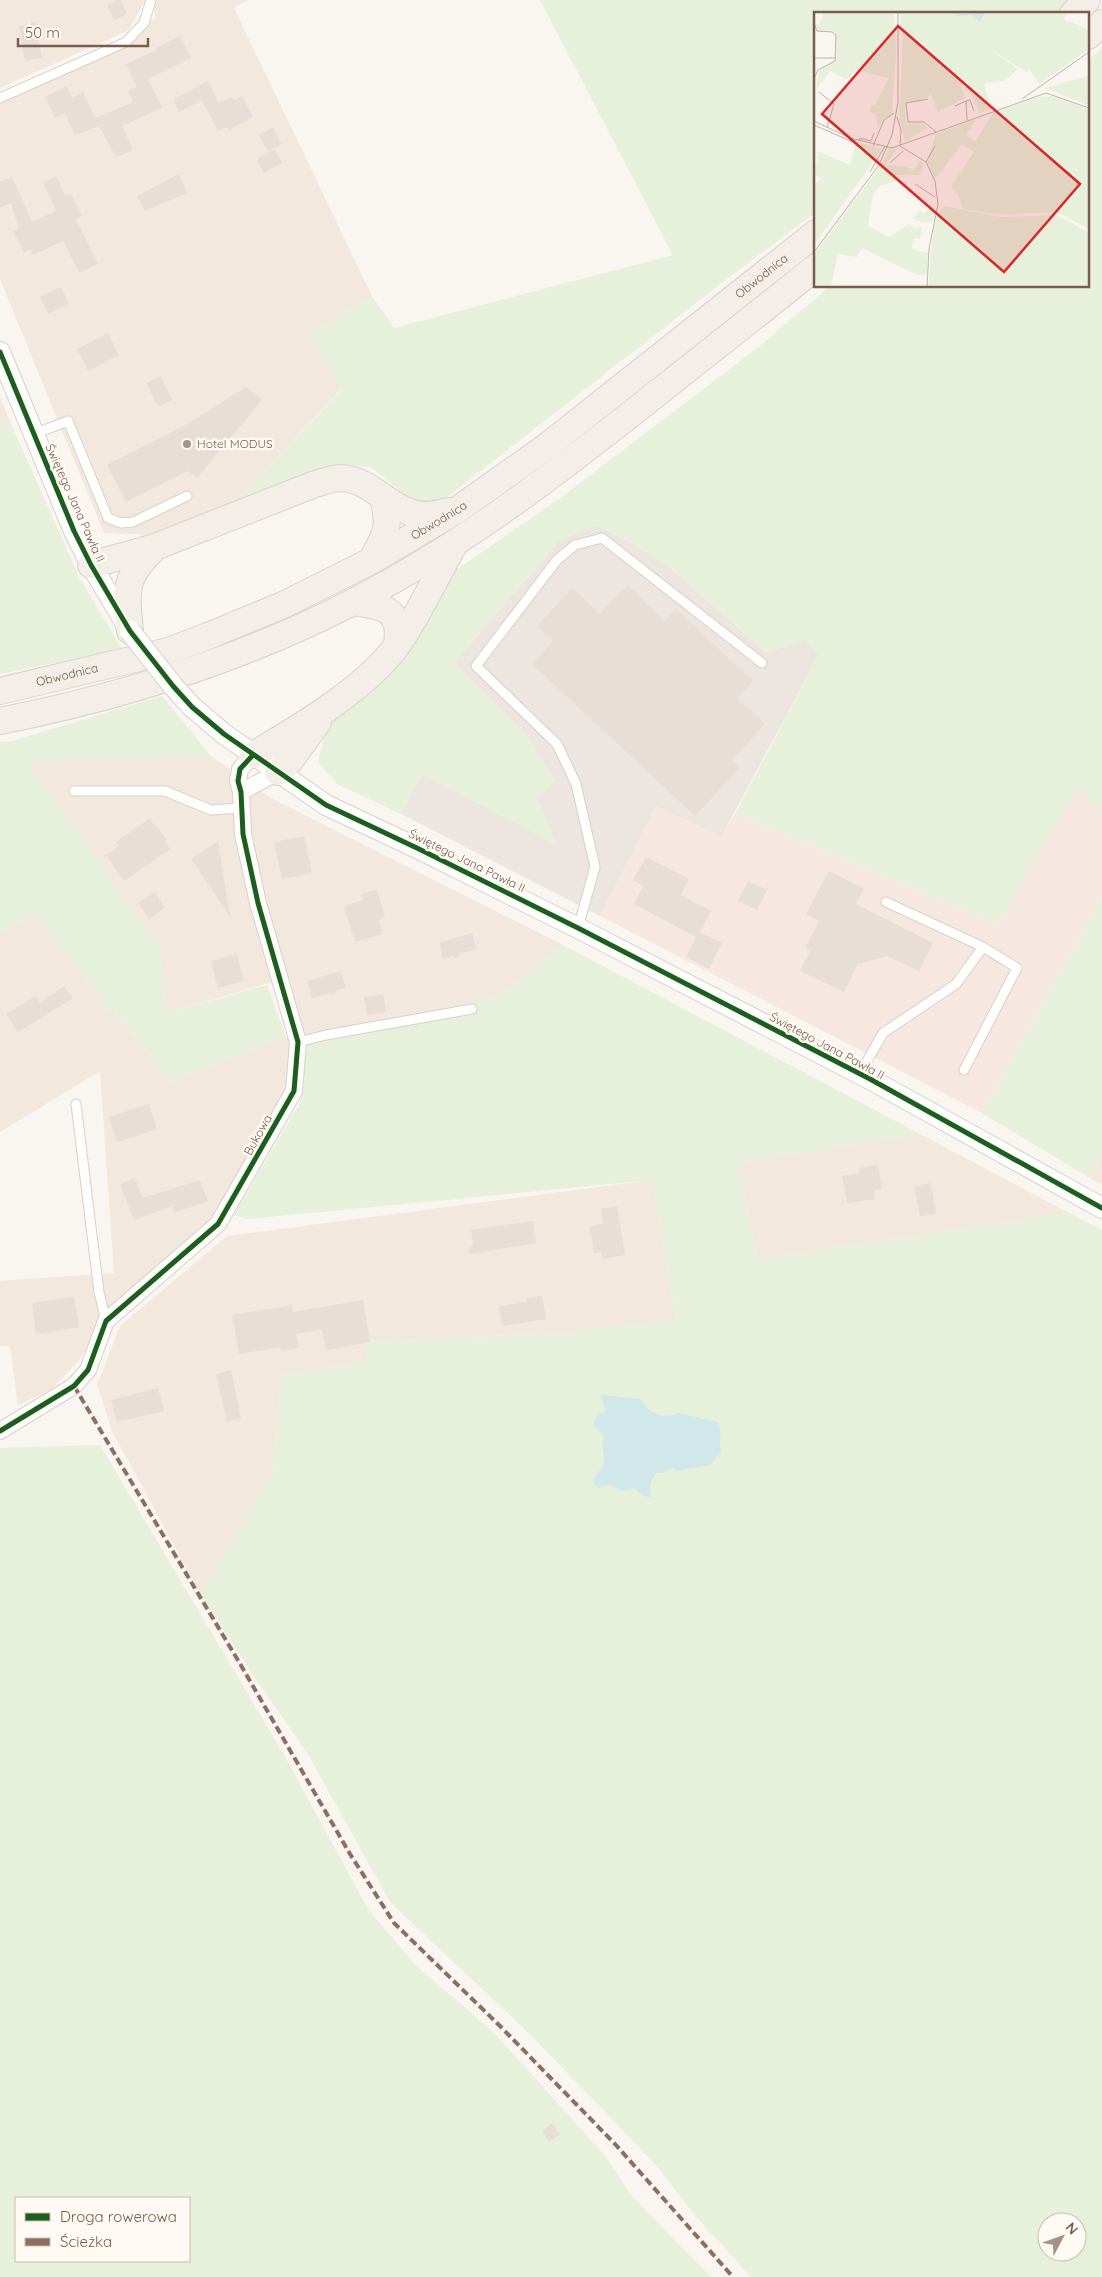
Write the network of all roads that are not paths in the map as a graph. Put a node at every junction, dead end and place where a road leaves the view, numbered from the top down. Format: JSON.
{"nodes":[{"id":1,"x":151,"y":0,"type":"edge"},
{"id":2,"x":1087,"y":0,"type":"edge"},
{"id":3,"x":1075,"y":12,"type":"edge"},
{"id":4,"x":1102,"y":23,"type":"edge"},
{"id":5,"x":1090,"y":34,"type":"edge"},
{"id":6,"x":0,"y":98,"type":"edge"},
{"id":7,"x":814,"y":235,"type":"edge"},
{"id":8,"x":814,"y":269,"type":"edge"},
{"id":9,"x":0,"y":352,"type":"edge"},
{"id":10,"x":34,"y":434,"type":"junction"},
{"id":11,"x":187,"y":496,"type":"dead end"},
{"id":12,"x":383,"y":498,"type":"junction"},
{"id":13,"x":457,"y":510,"type":"junction"},
{"id":14,"x":454,"y":544,"type":"junction"},
{"id":15,"x":155,"y":547,"type":"junction"},
{"id":16,"x":371,"y":561,"type":"junction"},
{"id":17,"x":91,"y":565,"type":"junction"},
{"id":18,"x":353,"y":602,"type":"junction"},
{"id":19,"x":130,"y":631,"type":"junction"},
{"id":20,"x":397,"y":645,"type":"junction"},
{"id":21,"x":762,"y":663,"type":"dead end"},
{"id":22,"x":0,"y":691,"type":"edge"},
{"id":23,"x":330,"y":706,"type":"junction"},
{"id":24,"x":0,"y":722,"type":"edge"},
{"id":25,"x":253,"y":755,"type":"junction"},
{"id":26,"x":278,"y":772,"type":"junction"},
{"id":27,"x":74,"y":791,"type":"dead end"},
{"id":28,"x":240,"y":800,"type":"junction"},
{"id":29,"x":886,"y":902,"type":"dead end"},
{"id":30,"x":578,"y":928,"type":"junction"},
{"id":31,"x":983,"y":947,"type":"junction"},
{"id":32,"x":472,"y":1009,"type":"dead end"},
{"id":33,"x":298,"y":1042,"type":"junction"},
{"id":34,"x":964,"y":1070,"type":"dead end"},
{"id":35,"x":862,"y":1075,"type":"junction"},
{"id":36,"x":76,"y":1104,"type":"dead end"},
{"id":37,"x":1102,"y":1208,"type":"edge"},
{"id":38,"x":106,"y":1321,"type":"junction"},
{"id":39,"x":0,"y":1432,"type":"edge"}],
"edges":[{"from":1,"to":6,"type":"lane"},
{"from":2,"to":3,"type":"main road"},
{"from":4,"to":5,"type":"main road"},
{"from":7,"to":13,"type":"main road","name":"Obwodnica"},
{"from":8,"to":14,"type":"main road"},
{"from":9,"to":10,"type":"street","name":"Świętego Jana Pawła II"},
{"from":10,"to":11,"type":"lane"},
{"from":10,"to":17,"type":"street","name":"Świętego Jana Pawła II"},
{"from":12,"to":13,"type":"main road"},
{"from":12,"to":15,"type":"main road"},
{"from":12,"to":16,"type":"main road"},
{"from":13,"to":16,"type":"main road","name":"Obwodnica"},
{"from":14,"to":18,"type":"main road"},
{"from":14,"to":20,"type":"main road"},
{"from":15,"to":17,"type":"main road"},
{"from":15,"to":19,"type":"main road"},
{"from":16,"to":22,"type":"main road","name":"Obwodnica"},
{"from":17,"to":19,"type":"street","name":"Świętego Jana Pawła II"},
{"from":18,"to":20,"type":"main road"},
{"from":18,"to":24,"type":"main road"},
{"from":19,"to":25,"type":"street","name":"Świętego Jana Pawła II","bridge":true},
{"from":20,"to":23,"type":"main road"},
{"from":21,"to":30,"type":"lane"},
{"from":23,"to":25,"type":"main road"},
{"from":23,"to":26,"type":"main road"},
{"from":25,"to":26,"type":"street","name":"Świętego Jana Pawła II"},
{"from":25,"to":28,"type":"street","name":"Bukowa"},
{"from":26,"to":28,"type":"street"},
{"from":26,"to":30,"type":"street","name":"Świętego Jana Pawła II"},
{"from":27,"to":28,"type":"lane"},
{"from":28,"to":33,"type":"street","name":"Bukowa"},
{"from":29,"to":31,"type":"lane"},
{"from":30,"to":35,"type":"street","name":"Świętego Jana Pawła II"},
{"from":31,"to":34,"type":"lane"},
{"from":31,"to":35,"type":"lane"},
{"from":32,"to":33,"type":"lane"},
{"from":33,"to":38,"type":"street","name":"Bukowa"},
{"from":35,"to":37,"type":"street","name":"Świętego Jana Pawła II"},
{"from":36,"to":38,"type":"lane"},
{"from":38,"to":39,"type":"street","name":"Bukowa"}]}
